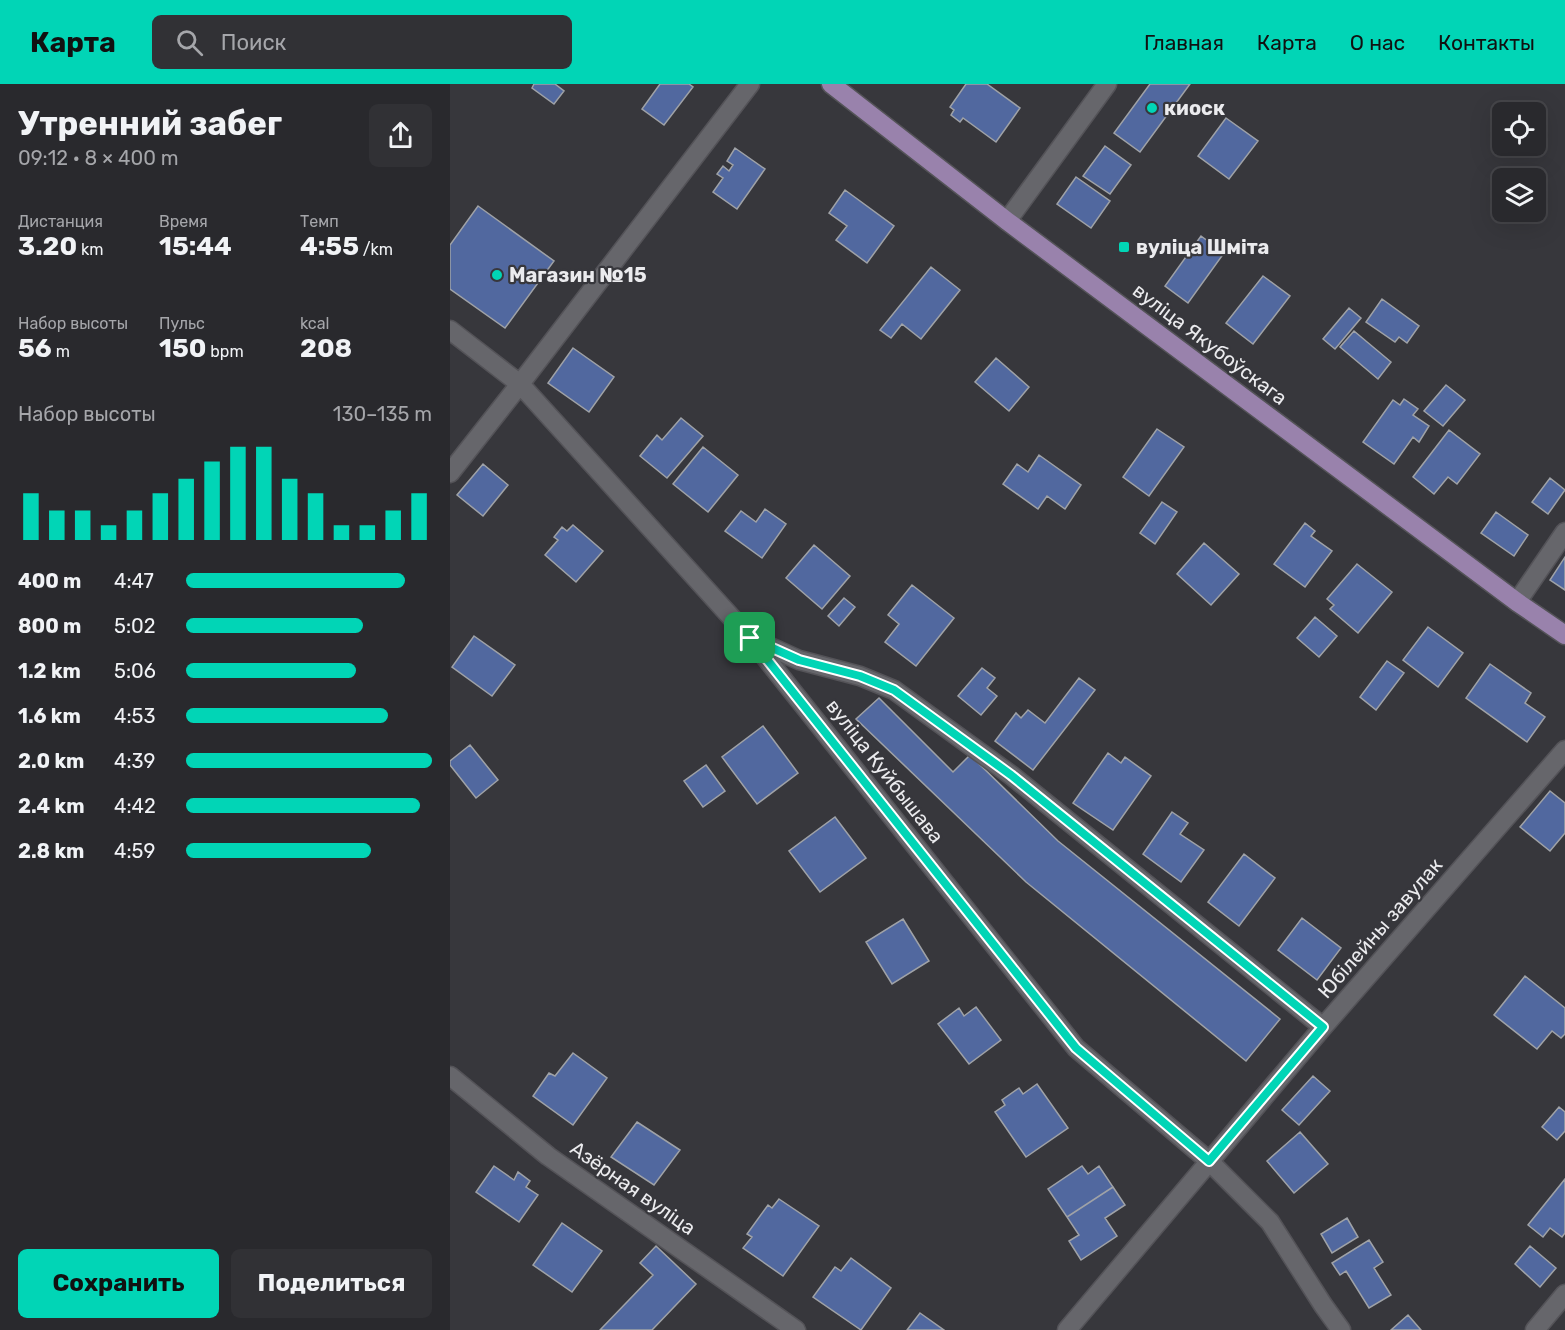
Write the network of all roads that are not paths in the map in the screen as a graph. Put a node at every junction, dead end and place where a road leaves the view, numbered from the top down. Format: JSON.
{"nodes":[{"id":1,"x":750,"y":84,"type":"edge"},
{"id":2,"x":831,"y":84,"type":"edge"},
{"id":3,"x":1107,"y":84,"type":"edge"},
{"id":4,"x":1007,"y":221,"type":"junction"},
{"id":5,"x":450,"y":330,"type":"edge"},
{"id":6,"x":520,"y":384,"type":"junction"},
{"id":7,"x":450,"y":473,"type":"edge"},
{"id":8,"x":1565,"y":532,"type":"edge"},
{"id":9,"x":1517,"y":602,"type":"junction"},
{"id":10,"x":1565,"y":635,"type":"edge"},
{"id":11,"x":750,"y":638,"type":"junction"},
{"id":12,"x":1565,"y":750,"type":"edge"},
{"id":13,"x":1323,"y":1027,"type":"junction"},
{"id":14,"x":450,"y":1076,"type":"edge"},
{"id":15,"x":1209,"y":1161,"type":"junction"},
{"id":16,"x":1565,"y":1294,"type":"edge"},
{"id":17,"x":796,"y":1330,"type":"edge"},
{"id":18,"x":1067,"y":1330,"type":"edge"},
{"id":19,"x":1341,"y":1330,"type":"edge"},
{"id":20,"x":1535,"y":1330,"type":"edge"}],
"edges":[{"from":1,"to":6,"type":"street"},
{"from":2,"to":4,"type":"main road","name":"вуліца Якубоўскага"},
{"from":3,"to":4,"type":"street"},
{"from":4,"to":9,"type":"main road","name":"вуліца Якубоўскага"},
{"from":5,"to":6,"type":"street","name":"вуліца Куйбышава"},
{"from":6,"to":7,"type":"street"},
{"from":6,"to":11,"type":"street","name":"вуліца Куйбышава"},
{"from":8,"to":9,"type":"street"},
{"from":9,"to":10,"type":"main road","name":"вуліца Якубоўскага"},
{"from":11,"to":13,"type":"street"},
{"from":11,"to":15,"type":"street","name":"вуліца Куйбышава"},
{"from":12,"to":13,"type":"street","name":"Юбілейны завулак"},
{"from":13,"to":15,"type":"street","name":"Юбілейны завулак"},
{"from":14,"to":17,"type":"street","name":"Азёрная вуліца"},
{"from":15,"to":18,"type":"street","name":"Юбілейны завулак"},
{"from":15,"to":19,"type":"street","name":"вуліца Куйбышава"},
{"from":16,"to":20,"type":"street"}]}
